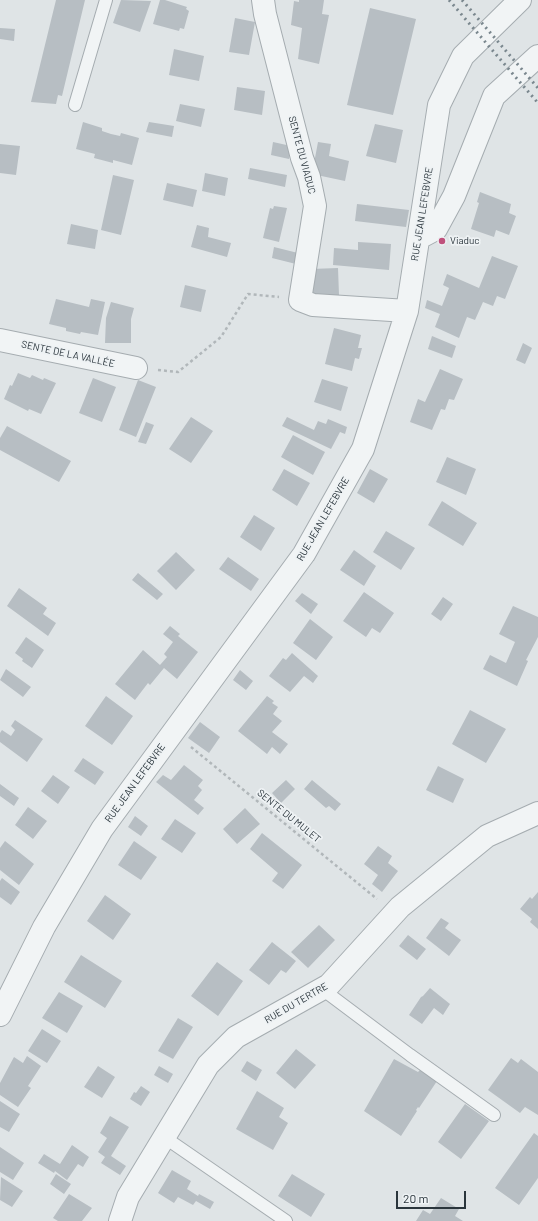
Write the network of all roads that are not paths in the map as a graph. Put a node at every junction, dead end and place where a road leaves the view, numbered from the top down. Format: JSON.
{"nodes":[{"id":1,"x":106,"y":0,"type":"edge"},
{"id":2,"x":263,"y":0,"type":"edge"},
{"id":3,"x":520,"y":0,"type":"edge"},
{"id":4,"x":538,"y":56,"type":"edge"},
{"id":5,"x":75,"y":105,"type":"dead end"},
{"id":6,"x":419,"y":238,"type":"junction"},
{"id":7,"x":407,"y":310,"type":"junction"},
{"id":8,"x":0,"y":340,"type":"edge"},
{"id":9,"x":136,"y":368,"type":"road end"},
{"id":10,"x":538,"y":813,"type":"edge"},
{"id":11,"x":322,"y":988,"type":"junction"},
{"id":12,"x":0,"y":1015,"type":"edge"},
{"id":13,"x":494,"y":1115,"type":"dead end"},
{"id":14,"x":164,"y":1137,"type":"junction"},
{"id":15,"x":120,"y":1221,"type":"edge"},
{"id":16,"x":286,"y":1221,"type":"edge"}],
"edges":[{"from":1,"to":5,"type":"lane"},
{"from":2,"to":7,"type":"street","name":"SENTE DU VIADUC"},
{"from":3,"to":6,"type":"street","name":"RUE JEAN LEFEBVRE"},
{"from":4,"to":6,"type":"street"},
{"from":6,"to":7,"type":"street","name":"RUE JEAN LEFEBVRE"},
{"from":7,"to":12,"type":"street","name":"RUE JEAN LEFEBVRE"},
{"from":8,"to":9,"type":"street","name":"SENTE DE LA VALLÉE"},
{"from":10,"to":11,"type":"street","name":"RUE DU TERTRE"},
{"from":11,"to":13,"type":"lane"},
{"from":11,"to":14,"type":"street","name":"RUE DU TERTRE"},
{"from":14,"to":15,"type":"street","name":"RUE DU TERTRE"},
{"from":14,"to":16,"type":"lane"}]}
